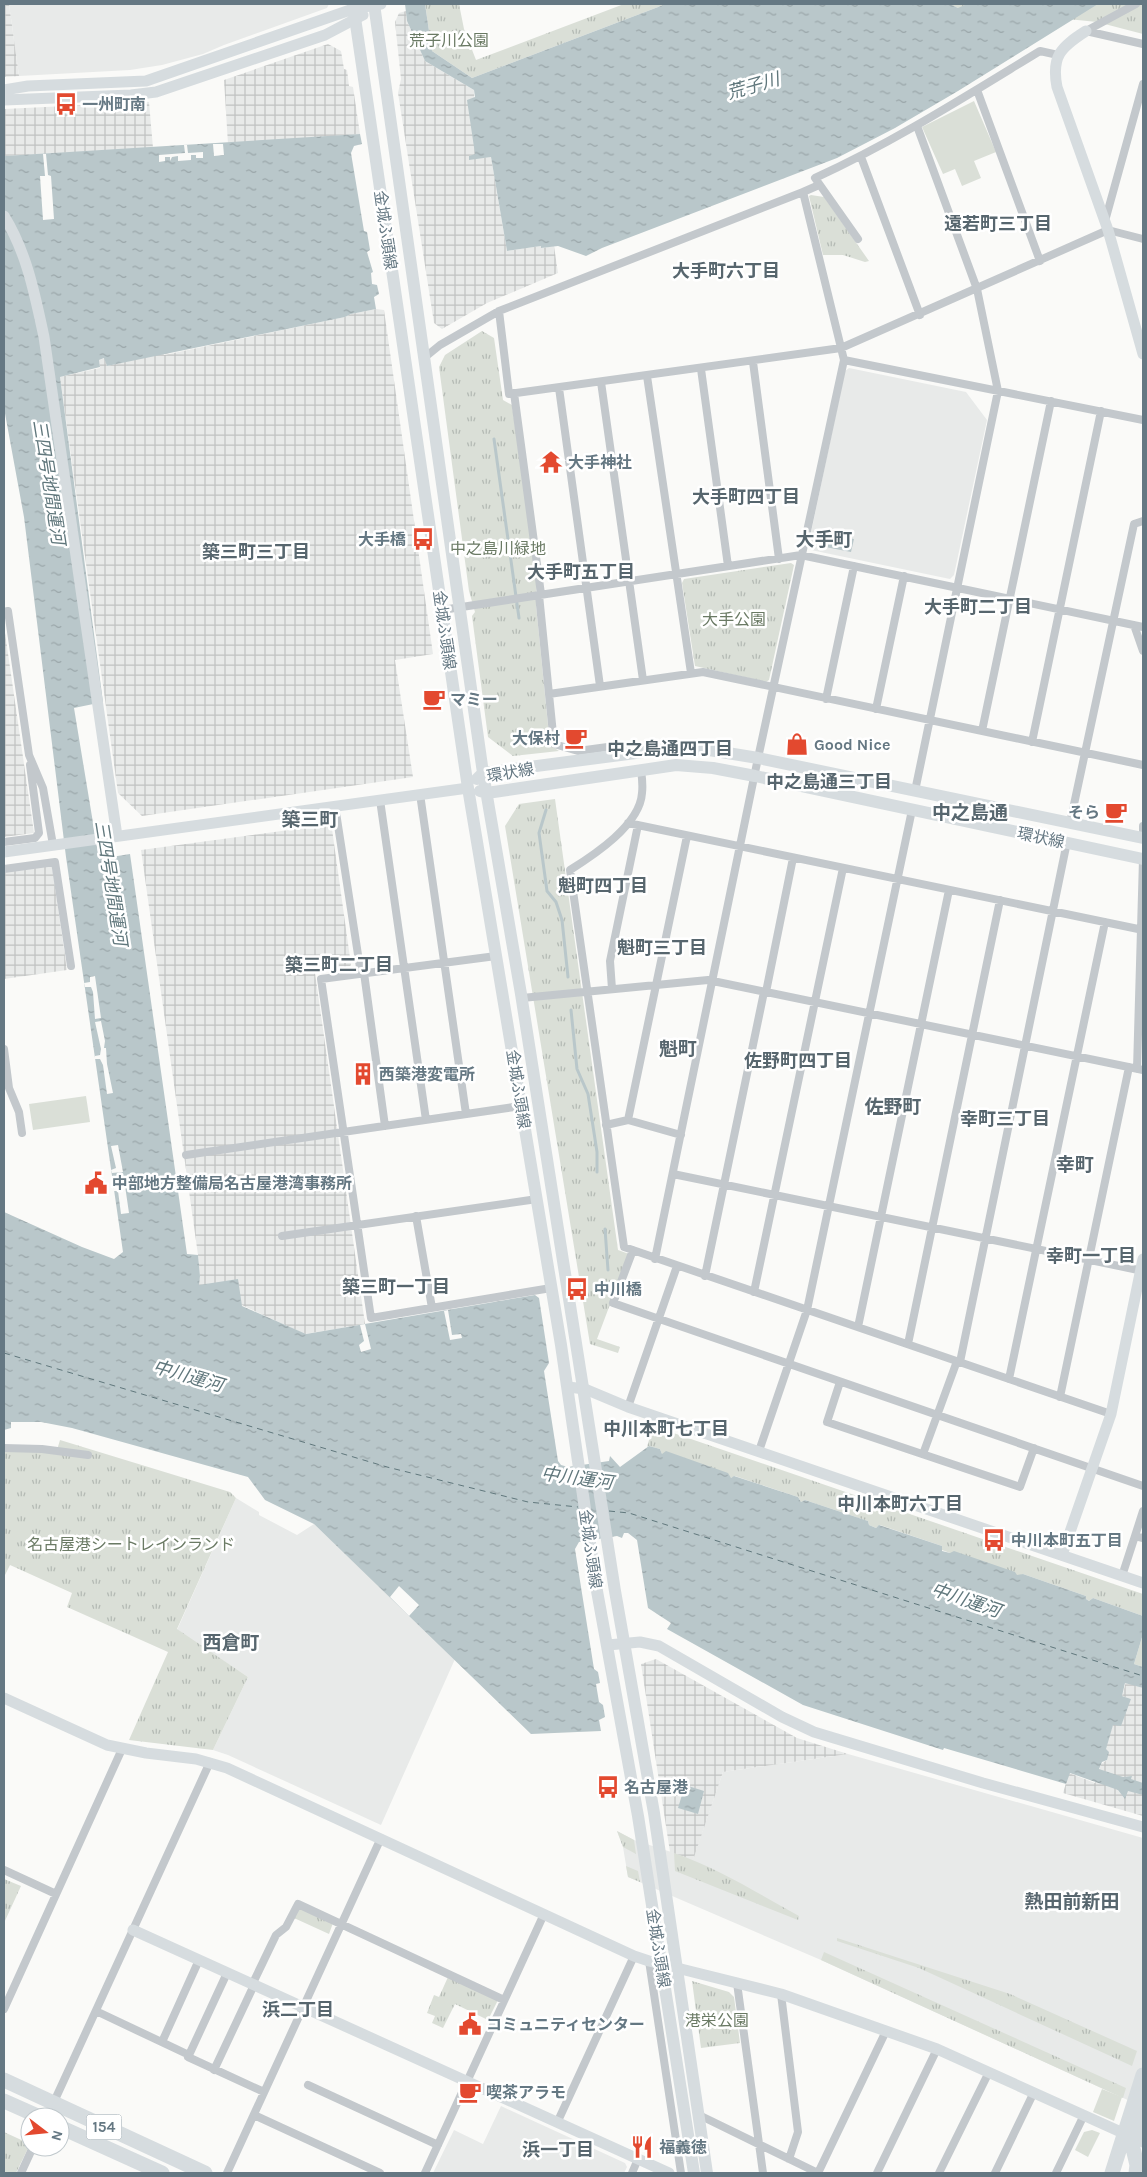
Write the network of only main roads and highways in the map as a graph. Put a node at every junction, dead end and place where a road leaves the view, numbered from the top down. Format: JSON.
{"nodes":[{"id":1,"x":376,"y":5,"type":"edge"},
{"id":2,"x":354,"y":11,"type":"edge"},
{"id":3,"x":483,"y":773,"type":"junction"},
{"id":4,"x":468,"y":788,"type":"junction"},
{"id":5,"x":487,"y":793,"type":"junction"},
{"id":6,"x":1143,"y":838,"type":"edge"},
{"id":7,"x":1143,"y":859,"type":"edge"},
{"id":8,"x":1143,"y":2075,"type":"edge"},
{"id":9,"x":4,"y":2080,"type":"edge"},
{"id":10,"x":4,"y":2101,"type":"edge"},
{"id":11,"x":20,"y":2108,"type":"edge"},
{"id":12,"x":1143,"y":2111,"type":"edge"},
{"id":13,"x":70,"y":2132,"type":"edge"},
{"id":14,"x":1132,"y":2145,"type":"edge"},
{"id":15,"x":162,"y":2173,"type":"edge"},
{"id":16,"x":205,"y":2173,"type":"edge"},
{"id":17,"x":694,"y":2173,"type":"edge"},
{"id":18,"x":707,"y":2173,"type":"edge"},
{"id":19,"x":1104,"y":2173,"type":"edge"},
{"id":20,"x":1112,"y":2173,"type":"edge"},
{"id":21,"x":1123,"y":2173,"type":"edge"},
{"id":22,"x":1136,"y":2173,"type":"edge"}],
"edges":[{"from":1,"to":3,"type":"main road","name":"金城ふ頭線"},
{"from":2,"to":4,"type":"main road","name":"金城ふ頭線"},
{"from":3,"to":4,"type":"main road","name":"環状線"},
{"from":3,"to":5,"type":"main road","name":"金城ふ頭線"},
{"from":3,"to":6,"type":"main road","name":"環状線"},
{"from":4,"to":5,"type":"main road","name":"環状線"},
{"from":4,"to":17,"type":"main road","name":"金城ふ頭線"},
{"from":5,"to":7,"type":"main road","name":"環状線"},
{"from":5,"to":18,"type":"main road","name":"金城ふ頭線"},
{"from":8,"to":14,"type":"highway"},
{"from":9,"to":16,"type":"highway","number":"154"},
{"from":10,"to":11,"type":"highway"},
{"from":12,"to":14,"type":"highway"},
{"from":13,"to":15,"type":"highway","number":"154"},
{"from":14,"to":19,"type":"highway"},
{"from":14,"to":20,"type":"highway"},
{"from":14,"to":21,"type":"highway"},
{"from":14,"to":22,"type":"highway"}]}
